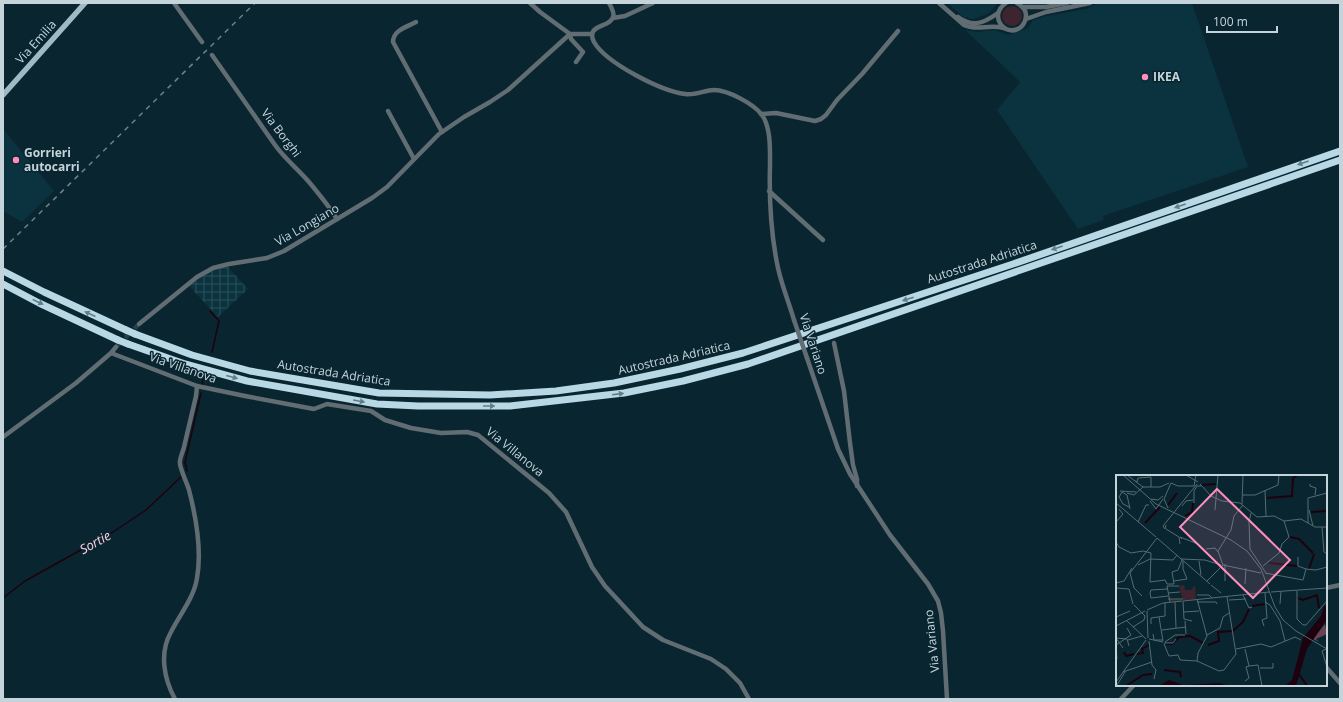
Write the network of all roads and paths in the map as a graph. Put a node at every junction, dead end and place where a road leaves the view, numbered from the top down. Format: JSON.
{"nodes":[{"id":1,"x":85,"y":3,"type":"edge"},
{"id":2,"x":174,"y":3,"type":"edge"},
{"id":3,"x":530,"y":3,"type":"edge"},
{"id":4,"x":609,"y":3,"type":"edge"},
{"id":5,"x":653,"y":3,"type":"edge"},
{"id":6,"x":941,"y":3,"type":"edge"},
{"id":7,"x":1006,"y":3,"type":"edge"},
{"id":8,"x":1018,"y":3,"type":"edge"},
{"id":9,"x":1067,"y":3,"type":"edge"},
{"id":10,"x":1090,"y":3,"type":"edge"},
{"id":11,"x":1023,"y":7,"type":"junction"},
{"id":12,"x":998,"y":13,"type":"junction"},
{"id":13,"x":614,"y":18,"type":"junction"},
{"id":14,"x":1026,"y":19,"type":"junction"},
{"id":15,"x":416,"y":22,"type":"dead end"},
{"id":16,"x":1006,"y":29,"type":"junction"},
{"id":17,"x":898,"y":31,"type":"dead end"},
{"id":18,"x":570,"y":34,"type":"junction"},
{"id":19,"x":592,"y":34,"type":"junction"},
{"id":20,"x":202,"y":42,"type":"dead end"},
{"id":21,"x":212,"y":55,"type":"dead end"},
{"id":22,"x":576,"y":62,"type":"dead end"},
{"id":23,"x":3,"y":95,"type":"edge"},
{"id":24,"x":388,"y":111,"type":"dead end"},
{"id":25,"x":761,"y":114,"type":"junction"},
{"id":26,"x":442,"y":132,"type":"junction"},
{"id":27,"x":1340,"y":151,"type":"edge"},
{"id":28,"x":414,"y":159,"type":"junction"},
{"id":29,"x":1340,"y":160,"type":"edge"},
{"id":30,"x":769,"y":191,"type":"junction"},
{"id":31,"x":779,"y":201,"type":"junction"},
{"id":32,"x":770,"y":204,"type":"junction"},
{"id":33,"x":338,"y":219,"type":"junction"},
{"id":34,"x":823,"y":240,"type":"dead end"},
{"id":35,"x":3,"y":270,"type":"edge"},
{"id":36,"x":3,"y":284,"type":"edge"},
{"id":37,"x":139,"y":324,"type":"tunnel mouth"},
{"id":38,"x":834,"y":343,"type":"dead end"},
{"id":39,"x":116,"y":348,"type":"tunnel mouth"},
{"id":40,"x":111,"y":353,"type":"junction"},
{"id":41,"x":197,"y":386,"type":"junction"},
{"id":42,"x":3,"y":437,"type":"edge"},
{"id":43,"x":857,"y":486,"type":"junction"},
{"id":44,"x":1340,"y":585,"type":"edge"},
{"id":45,"x":1327,"y":588,"type":"edge"},
{"id":46,"x":1327,"y":668,"type":"edge"},
{"id":47,"x":1340,"y":683,"type":"edge"},
{"id":48,"x":1133,"y":686,"type":"edge"},
{"id":49,"x":175,"y":699,"type":"edge"},
{"id":50,"x":749,"y":699,"type":"edge"},
{"id":51,"x":947,"y":699,"type":"edge"},
{"id":52,"x":1121,"y":699,"type":"edge"}],
"edges":[{"from":1,"to":23,"type":"main road","name":"Via Emilia"},
{"from":2,"to":20,"type":"street"},
{"from":3,"to":18,"type":"street"},
{"from":4,"to":13,"type":"street"},
{"from":5,"to":13,"type":"street"},
{"from":6,"to":12,"type":"street"},
{"from":6,"to":16,"type":"street"},
{"from":7,"to":12,"type":"street"},
{"from":8,"to":11,"type":"street"},
{"from":9,"to":11,"type":"street"},
{"from":10,"to":14,"type":"street"},
{"from":11,"to":14,"type":"street"},
{"from":12,"to":16,"type":"street"},
{"from":13,"to":19,"type":"street"},
{"from":14,"to":16,"type":"street"},
{"from":15,"to":26,"type":"street"},
{"from":17,"to":25,"type":"street"},
{"from":18,"to":19,"type":"street"},
{"from":18,"to":22,"type":"street"},
{"from":18,"to":26,"type":"street","name":"Via Longiano"},
{"from":19,"to":25,"type":"street"},
{"from":21,"to":33,"type":"street","name":"Via Borghi"},
{"from":24,"to":28,"type":"street"},
{"from":25,"to":30,"type":"street","name":"Via Variano"},
{"from":26,"to":28,"type":"street","name":"Via Longiano"},
{"from":27,"to":35,"type":"highway","name":"Autostrada Adriatica","one_way":true,"bridge":true},
{"from":28,"to":33,"type":"street","name":"Via Longiano"},
{"from":36,"to":29,"type":"highway","name":"Autostrada Adriatica","one_way":true,"bridge":true},
{"from":30,"to":31,"type":"street"},
{"from":30,"to":32,"type":"street","name":"Via Variano"},
{"from":31,"to":32,"type":"street"},
{"from":31,"to":34,"type":"street"},
{"from":32,"to":43,"type":"street","name":"Via Variano","bridge":true},
{"from":33,"to":37,"type":"street","name":"Via Longiano"},
{"from":38,"to":43,"type":"street","name":"Via Variano"},
{"from":39,"to":40,"type":"street"},
{"from":40,"to":41,"type":"street","name":"Via Villanova"},
{"from":40,"to":42,"type":"street"},
{"from":41,"to":49,"type":"street"},
{"from":41,"to":50,"type":"street","name":"Via Villanova"},
{"from":43,"to":51,"type":"street","name":"Via Variano"},
{"from":44,"to":45,"type":"street"},
{"from":46,"to":47,"type":"street"},
{"from":48,"to":52,"type":"street"}]}
